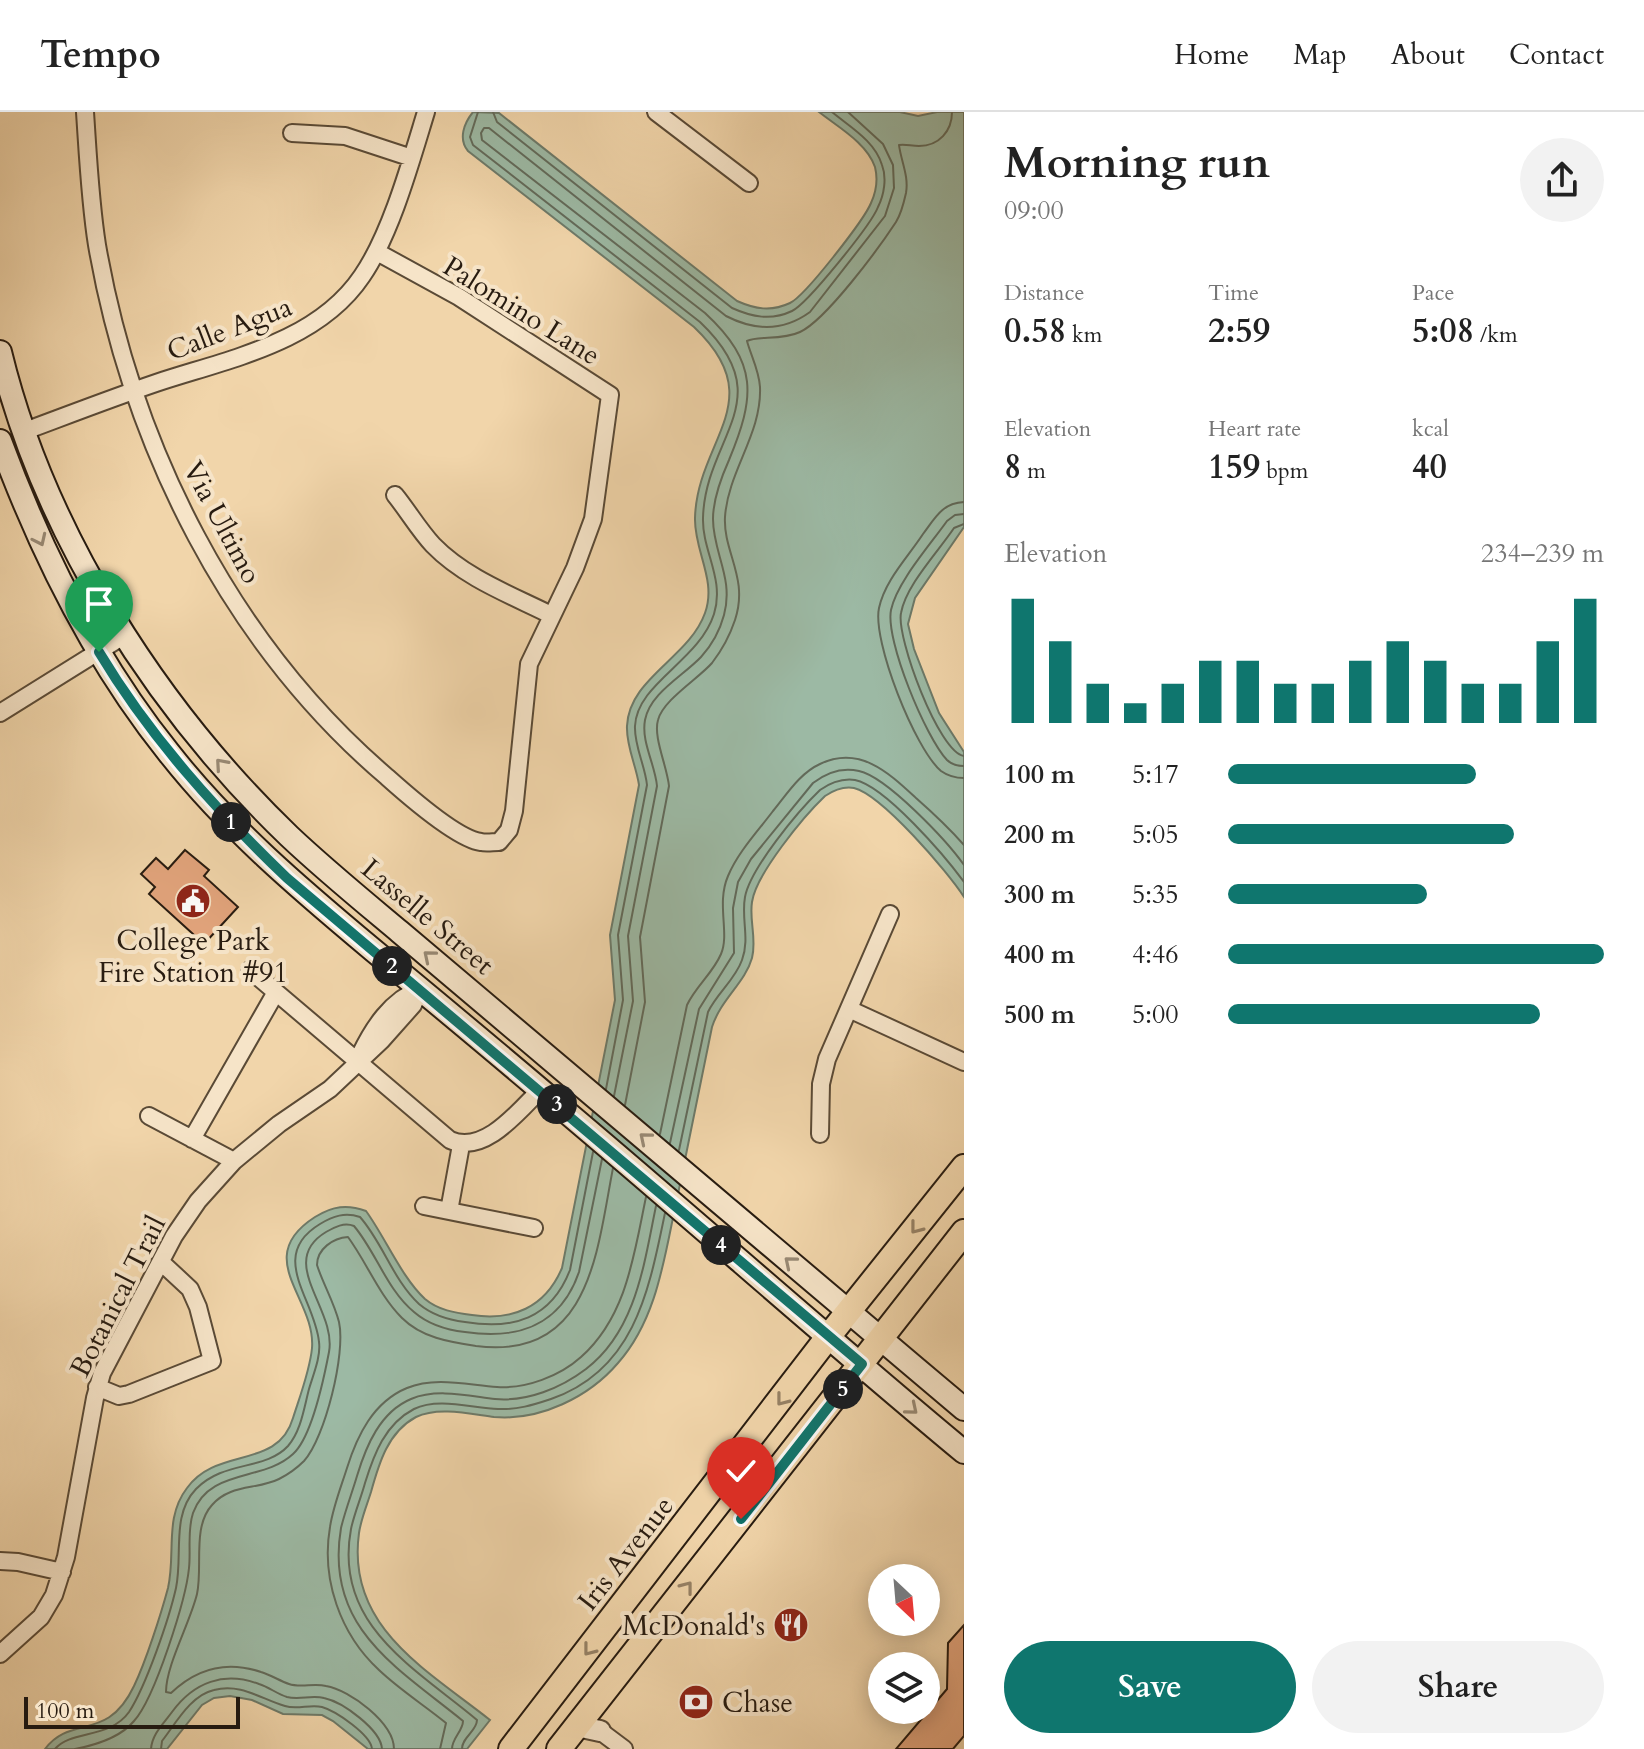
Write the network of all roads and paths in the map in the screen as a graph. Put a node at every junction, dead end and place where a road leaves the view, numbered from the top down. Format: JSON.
{"nodes":[{"id":1,"x":85,"y":112,"type":"edge"},
{"id":2,"x":426,"y":112,"type":"edge"},
{"id":3,"x":656,"y":112,"type":"edge"},
{"id":4,"x":292,"y":133,"type":"dead end"},
{"id":5,"x":412,"y":158,"type":"junction"},
{"id":6,"x":749,"y":183,"type":"dead end"},
{"id":7,"x":377,"y":252,"type":"junction"},
{"id":8,"x":0,"y":352,"type":"edge"},
{"id":9,"x":135,"y":391,"type":"junction"},
{"id":10,"x":0,"y":403,"type":"edge"},
{"id":11,"x":25,"y":431,"type":"junction"},
{"id":12,"x":0,"y":441,"type":"edge"},
{"id":13,"x":395,"y":495,"type":"dead end"},
{"id":14,"x":551,"y":615,"type":"junction"},
{"id":15,"x":125,"y":635,"type":"junction"},
{"id":16,"x":99,"y":652,"type":"junction"},
{"id":17,"x":0,"y":713,"type":"edge"},
{"id":18,"x":499,"y":842,"type":"joint"},
{"id":19,"x":890,"y":914,"type":"dead end"},
{"id":20,"x":250,"y":970,"type":"dead end"},
{"id":21,"x":420,"y":989,"type":"junction"},
{"id":22,"x":276,"y":992,"type":"junction"},
{"id":23,"x":851,"y":1010,"type":"junction"},
{"id":24,"x":358,"y":1060,"type":"junction"},
{"id":25,"x":964,"y":1062,"type":"edge"},
{"id":26,"x":574,"y":1078,"type":"junction"},
{"id":27,"x":540,"y":1090,"type":"junction"},
{"id":28,"x":149,"y":1116,"type":"dead end"},
{"id":29,"x":820,"y":1134,"type":"dead end"},
{"id":30,"x":192,"y":1139,"type":"junction"},
{"id":31,"x":461,"y":1145,"type":"junction"},
{"id":32,"x":234,"y":1161,"type":"junction"},
{"id":33,"x":964,"y":1167,"type":"edge"},
{"id":34,"x":424,"y":1206,"type":"dead end"},
{"id":35,"x":449,"y":1211,"type":"junction"},
{"id":36,"x":534,"y":1228,"type":"dead end"},
{"id":37,"x":964,"y":1232,"type":"edge"},
{"id":38,"x":161,"y":1262,"type":"junction"},
{"id":39,"x":849,"y":1313,"type":"junction"},
{"id":40,"x":828,"y":1337,"type":"junction"},
{"id":41,"x":880,"y":1338,"type":"junction"},
{"id":42,"x":862,"y":1364,"type":"junction"},
{"id":43,"x":97,"y":1387,"type":"junction"},
{"id":44,"x":964,"y":1409,"type":"edge"},
{"id":45,"x":964,"y":1452,"type":"edge"},
{"id":46,"x":0,"y":1561,"type":"edge"},
{"id":47,"x":62,"y":1572,"type":"junction"},
{"id":48,"x":0,"y":1654,"type":"edge"},
{"id":49,"x":551,"y":1698,"type":"junction"},
{"id":50,"x":588,"y":1724,"type":"junction"},
{"id":51,"x":511,"y":1749,"type":"edge"},
{"id":52,"x":559,"y":1749,"type":"edge"},
{"id":53,"x":624,"y":1749,"type":"edge"}],
"edges":[{"from":1,"to":9,"type":"street","name":"Via Ultimo"},
{"from":2,"to":5,"type":"street","name":"Calle Agua"},
{"from":3,"to":6,"type":"street"},
{"from":4,"to":5,"type":"street"},
{"from":5,"to":7,"type":"street","name":"Calle Agua"},
{"from":7,"to":9,"type":"street","name":"Calle Agua"},
{"from":7,"to":14,"type":"street","name":"Palomino Lane"},
{"from":8,"to":11,"type":"main road","name":"Lasselle Street"},
{"from":9,"to":11,"type":"street","name":"Calle Agua"},
{"from":9,"to":18,"type":"street","name":"Via Ultimo"},
{"from":10,"to":11,"type":"main road"},
{"from":11,"to":15,"type":"main road","name":"Lasselle Street"},
{"from":12,"to":16,"type":"main road","one_way":true},
{"from":13,"to":14,"type":"street"},
{"from":14,"to":18,"type":"street","name":"Palomino Lane"},
{"from":15,"to":16,"type":"street"},
{"from":26,"to":15,"type":"main road","name":"Lasselle Street","one_way":true},
{"from":16,"to":17,"type":"street"},
{"from":16,"to":21,"type":"main road"},
{"from":19,"to":23,"type":"street"},
{"from":20,"to":22,"type":"street"},
{"from":21,"to":24,"type":"street","name":"Botanical Trail"},
{"from":21,"to":26,"type":"main road"},
{"from":21,"to":27,"type":"main road"},
{"from":22,"to":24,"type":"street"},
{"from":22,"to":30,"type":"street"},
{"from":23,"to":25,"type":"street"},
{"from":23,"to":29,"type":"street"},
{"from":24,"to":31,"type":"street"},
{"from":24,"to":32,"type":"street","name":"Botanical Trail"},
{"from":39,"to":26,"type":"main road","name":"Lasselle Street","one_way":true},
{"from":27,"to":31,"type":"street"},
{"from":27,"to":40,"type":"main road"},
{"from":28,"to":30,"type":"street"},
{"from":30,"to":32,"type":"street"},
{"from":31,"to":35,"type":"street"},
{"from":32,"to":38,"type":"street","name":"Botanical Trail"},
{"from":33,"to":39,"type":"main road","name":"Iris Avenue","one_way":true},
{"from":34,"to":35,"type":"street"},
{"from":35,"to":36,"type":"street"},
{"from":37,"to":41,"type":"main road"},
{"from":38,"to":43,"type":"street","name":"Botanical Trail"},
{"from":38,"to":43,"type":"street"},
{"from":39,"to":40,"type":"main road","name":"Iris Avenue"},
{"from":39,"to":41,"type":"main road","name":"Lasselle Street"},
{"from":40,"to":42,"type":"main road"},
{"from":40,"to":49,"type":"main road","name":"Iris Avenue","one_way":true},
{"from":41,"to":42,"type":"main road"},
{"from":41,"to":44,"type":"main road","name":"Lasselle Street"},
{"from":42,"to":45,"type":"main road","one_way":true},
{"from":50,"to":42,"type":"main road","one_way":true},
{"from":43,"to":47,"type":"street","name":"Botanical Trail"},
{"from":46,"to":47,"type":"street"},
{"from":47,"to":48,"type":"street","name":"Botanical Trail"},
{"from":49,"to":50,"type":"main road"},
{"from":49,"to":51,"type":"main road","name":"Iris Avenue"},
{"from":50,"to":52,"type":"main road"},
{"from":50,"to":53,"type":"street"}]}
